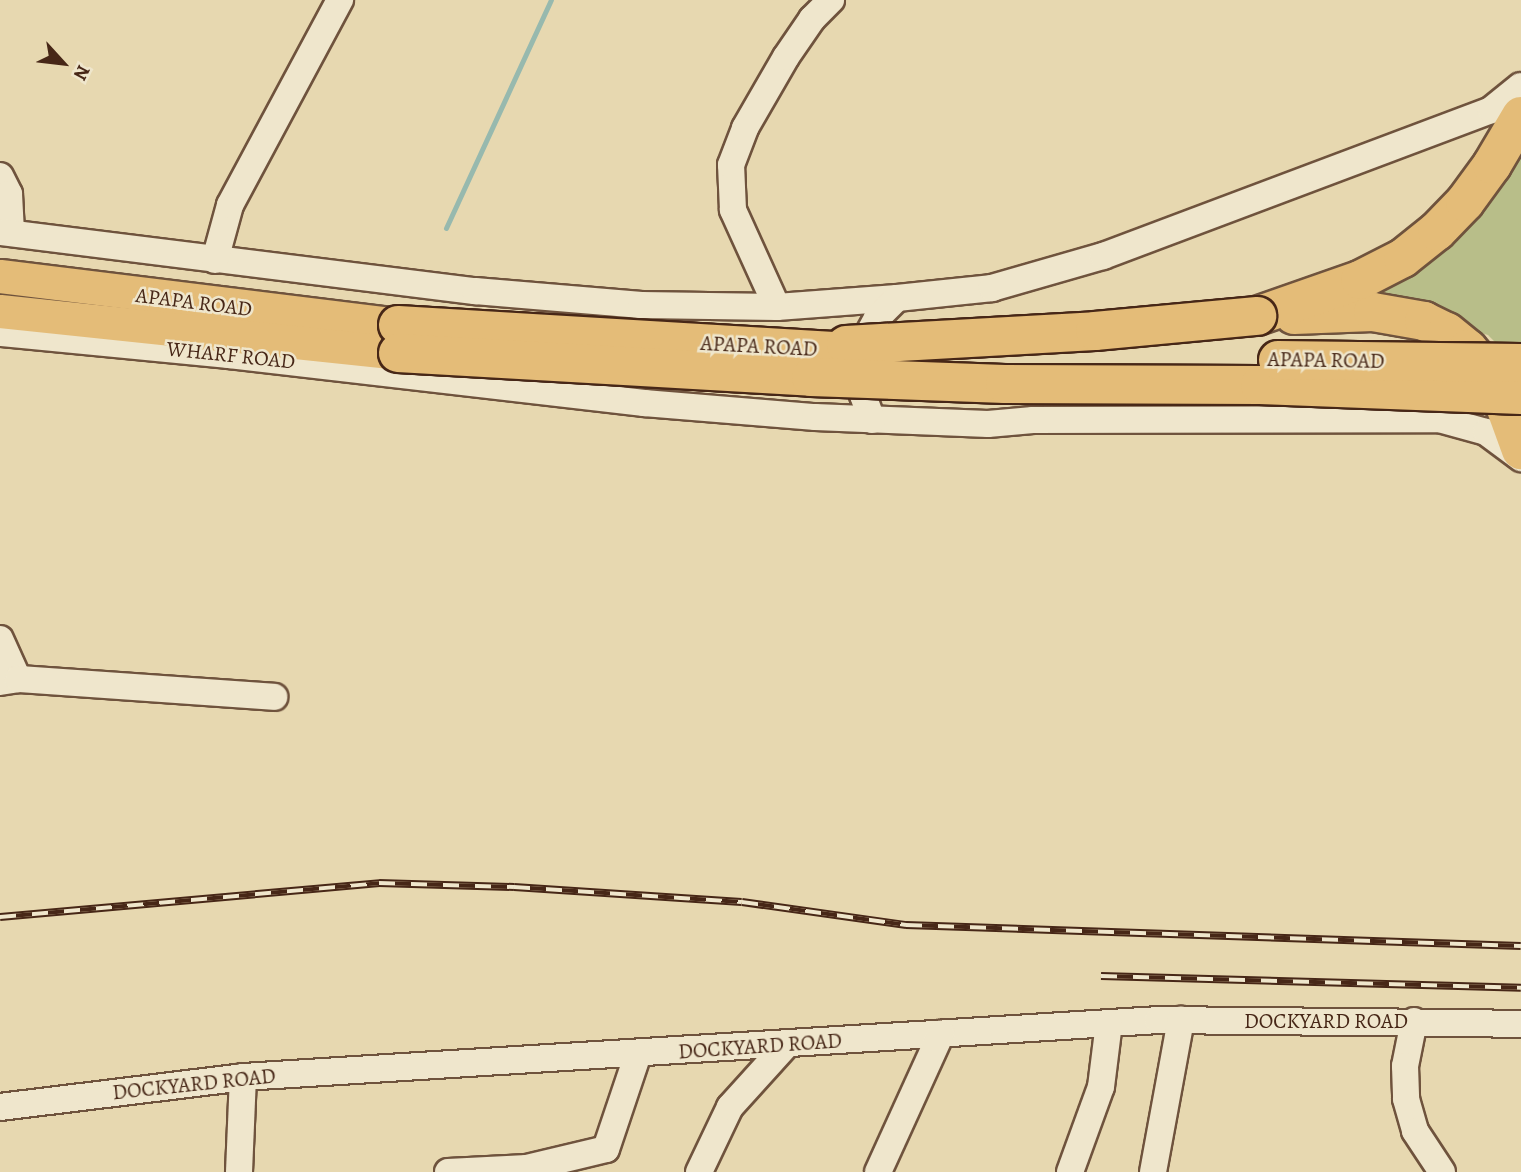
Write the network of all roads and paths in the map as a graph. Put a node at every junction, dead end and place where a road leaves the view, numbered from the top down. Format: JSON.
{"nodes":[{"id":1,"x":340,"y":0,"type":"edge"},
{"id":2,"x":831,"y":0,"type":"edge"},
{"id":3,"x":1521,"y":86,"type":"edge"},
{"id":4,"x":1521,"y":116,"type":"edge"},
{"id":5,"x":0,"y":176,"type":"edge"},
{"id":6,"x":5,"y":232,"type":"edge"},
{"id":7,"x":215,"y":260,"type":"junction"},
{"id":8,"x":0,"y":276,"type":"edge"},
{"id":9,"x":897,"y":298,"type":"junction"},
{"id":10,"x":663,"y":306,"type":"junction"},
{"id":11,"x":777,"y":307,"type":"junction"},
{"id":12,"x":0,"y":311,"type":"edge"},
{"id":13,"x":1257,"y":316,"type":"junction"},
{"id":14,"x":0,"y":333,"type":"edge"},
{"id":15,"x":398,"y":339,"type":"junction"},
{"id":16,"x":785,"y":348,"type":"junction"},
{"id":17,"x":1521,"y":363,"type":"edge"},
{"id":18,"x":1521,"y":395,"type":"edge"},
{"id":19,"x":644,"y":403,"type":"junction"},
{"id":20,"x":872,"y":419,"type":"junction"},
{"id":21,"x":1521,"y":450,"type":"edge"},
{"id":22,"x":1521,"y":458,"type":"edge"},
{"id":23,"x":0,"y":639,"type":"edge"},
{"id":24,"x":9,"y":680,"type":"edge"},
{"id":25,"x":274,"y":697,"type":"dead end"},
{"id":26,"x":1181,"y":1020,"type":"junction"},
{"id":27,"x":1414,"y":1021,"type":"junction"},
{"id":28,"x":1109,"y":1023,"type":"junction"},
{"id":29,"x":1521,"y":1024,"type":"edge"},
{"id":30,"x":941,"y":1034,"type":"junction"},
{"id":31,"x":786,"y":1045,"type":"junction"},
{"id":32,"x":638,"y":1054,"type":"junction"},
{"id":33,"x":243,"y":1077,"type":"junction"},
{"id":34,"x":0,"y":1107,"type":"edge"},
{"id":35,"x":239,"y":1172,"type":"edge"},
{"id":36,"x":448,"y":1172,"type":"edge"},
{"id":37,"x":699,"y":1172,"type":"edge"},
{"id":38,"x":878,"y":1172,"type":"edge"},
{"id":39,"x":1070,"y":1172,"type":"edge"},
{"id":40,"x":1153,"y":1172,"type":"edge"},
{"id":41,"x":1442,"y":1172,"type":"edge"}],
"edges":[{"from":1,"to":7,"type":"street"},
{"from":2,"to":11,"type":"street"},
{"from":3,"to":9,"type":"street"},
{"from":4,"to":13,"type":"highway"},
{"from":5,"to":6,"type":"street"},
{"from":6,"to":7,"type":"street"},
{"from":7,"to":10,"type":"street"},
{"from":8,"to":15,"type":"main road","name":"APAPA ROAD"},
{"from":9,"to":11,"type":"street"},
{"from":9,"to":20,"type":"street"},
{"from":10,"to":11,"type":"street"},
{"from":10,"to":19,"type":"street"},
{"from":12,"to":15,"type":"main road","name":"APAPA ROAD"},
{"from":13,"to":16,"type":"highway","bridge":true},
{"from":13,"to":21,"type":"highway"},
{"from":14,"to":19,"type":"street","name":"WHARF ROAD"},
{"from":15,"to":16,"type":"highway","name":"APAPA ROAD","bridge":true},
{"from":15,"to":18,"type":"highway","name":"APAPA ROAD","bridge":true},
{"from":16,"to":17,"type":"highway","name":"APAPA ROAD","bridge":true},
{"from":19,"to":20,"type":"street","name":"WHARF ROAD"},
{"from":20,"to":22,"type":"street","name":"WHARF ROAD"},
{"from":23,"to":24,"type":"street"},
{"from":24,"to":25,"type":"street"},
{"from":26,"to":27,"type":"street","name":"DOCKYARD ROAD"},
{"from":26,"to":28,"type":"street","name":"DOCKYARD ROAD"},
{"from":26,"to":40,"type":"street"},
{"from":27,"to":29,"type":"street","name":"DOCKYARD ROAD"},
{"from":27,"to":41,"type":"street"},
{"from":28,"to":30,"type":"street","name":"DOCKYARD ROAD"},
{"from":28,"to":39,"type":"street"},
{"from":30,"to":31,"type":"street","name":"DOCKYARD ROAD"},
{"from":30,"to":38,"type":"street"},
{"from":31,"to":32,"type":"street","name":"DOCKYARD ROAD"},
{"from":31,"to":37,"type":"street"},
{"from":32,"to":33,"type":"street","name":"DOCKYARD ROAD"},
{"from":32,"to":36,"type":"street"},
{"from":33,"to":34,"type":"street","name":"DOCKYARD ROAD"},
{"from":33,"to":35,"type":"street"}]}
